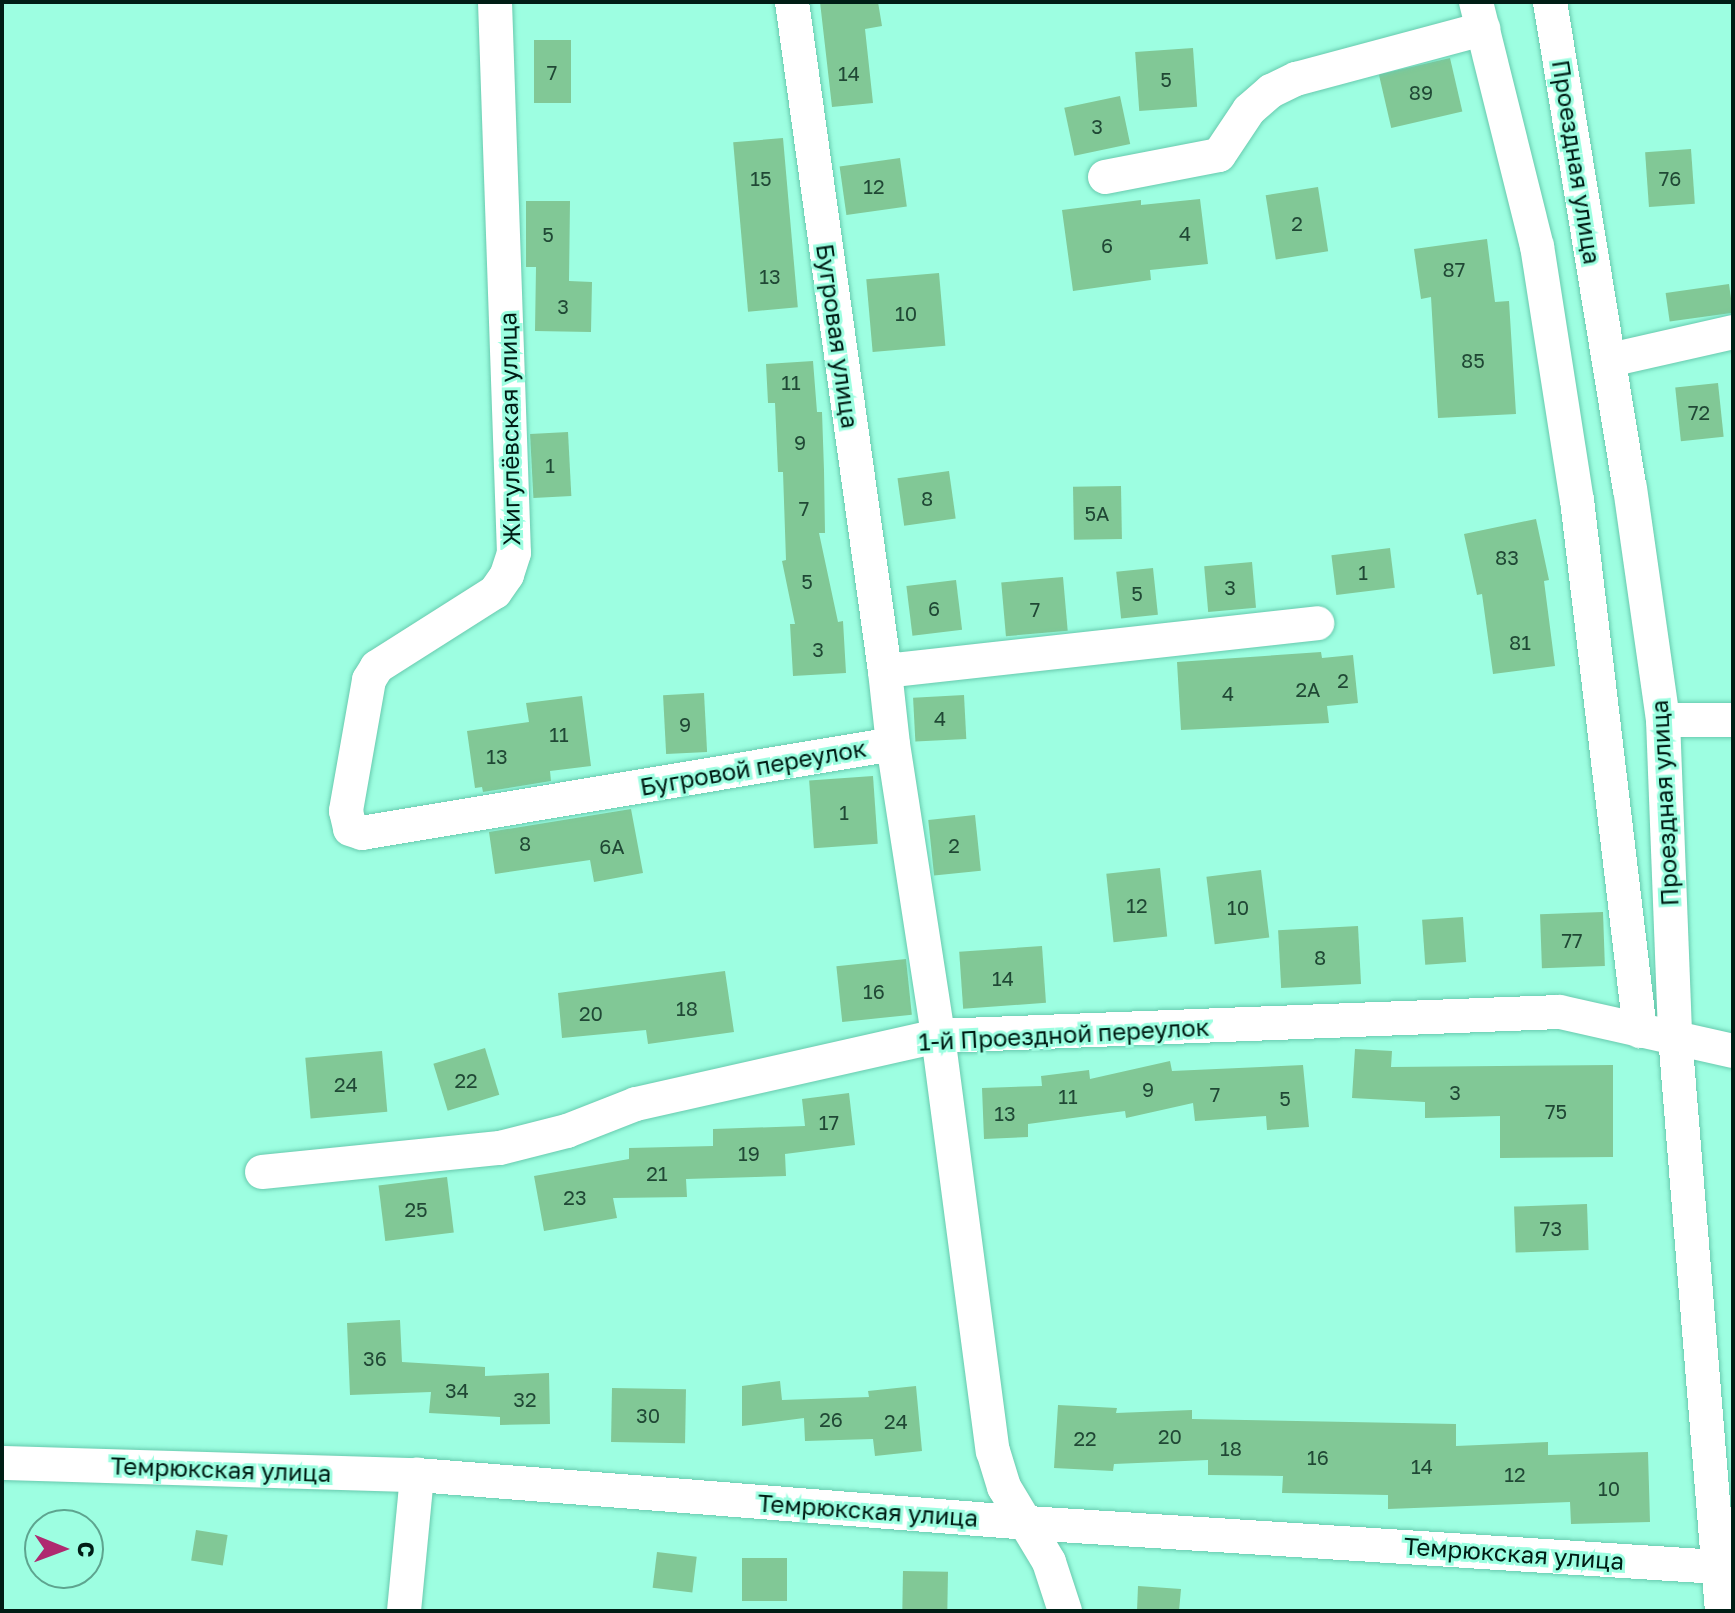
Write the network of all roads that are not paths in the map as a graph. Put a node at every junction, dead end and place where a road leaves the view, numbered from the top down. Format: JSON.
{"nodes":[{"id":1,"x":495,"y":2,"type":"edge"},
{"id":2,"x":792,"y":2,"type":"edge"},
{"id":3,"x":1550,"y":2,"type":"edge"},
{"id":4,"x":1480,"y":16,"type":"edge"},
{"id":5,"x":1105,"y":177,"type":"dead end"},
{"id":6,"x":1733,"y":332,"type":"edge"},
{"id":7,"x":1610,"y":360,"type":"junction"},
{"id":8,"x":1317,"y":623,"type":"dead end"},
{"id":9,"x":885,"y":671,"type":"junction"},
{"id":10,"x":1663,"y":720,"type":"junction"},
{"id":11,"x":1733,"y":720,"type":"edge"},
{"id":12,"x":893,"y":744,"type":"junction"},
{"id":13,"x":350,"y":829,"type":"joint"},
{"id":14,"x":1640,"y":1031,"type":"junction"},
{"id":15,"x":938,"y":1036,"type":"junction"},
{"id":16,"x":1675,"y":1036,"type":"junction"},
{"id":17,"x":1733,"y":1051,"type":"edge"},
{"id":18,"x":262,"y":1172,"type":"dead end"},
{"id":19,"x":2,"y":1463,"type":"edge"},
{"id":20,"x":417,"y":1475,"type":"junction"},
{"id":21,"x":1028,"y":1523,"type":"junction"},
{"id":22,"x":1724,"y":1567,"type":"edge"},
{"id":23,"x":404,"y":1611,"type":"edge"},
{"id":24,"x":1065,"y":1611,"type":"edge"},
{"id":25,"x":1722,"y":1611,"type":"edge"}],
"edges":[{"from":1,"to":13,"type":"street","name":"Жигулёвская улица"},
{"from":2,"to":9,"type":"street","name":"Бугровая улица"},
{"from":3,"to":7,"type":"street","name":"Проездная улица"},
{"from":4,"to":5,"type":"street"},
{"from":4,"to":14,"type":"street","name":"Проездная улица"},
{"from":6,"to":7,"type":"street"},
{"from":7,"to":10,"type":"street","name":"Проездная улица"},
{"from":8,"to":9,"type":"street"},
{"from":9,"to":12,"type":"street","name":"Бугровой переулок"},
{"from":10,"to":11,"type":"street"},
{"from":10,"to":16,"type":"street","name":"Проездная улица"},
{"from":12,"to":13,"type":"street","name":"Бугровой переулок"},
{"from":12,"to":15,"type":"street"},
{"from":14,"to":15,"type":"street","name":"1-й Проездной переулок"},
{"from":14,"to":16,"type":"street","name":"1-й Проездной переулок"},
{"from":15,"to":18,"type":"street","name":"1-й Проездной переулок"},
{"from":15,"to":21,"type":"street"},
{"from":16,"to":17,"type":"street","name":"1-й Проездной переулок"},
{"from":16,"to":22,"type":"street","name":"Проездная улица"},
{"from":19,"to":20,"type":"street","name":"Темрюкская улица"},
{"from":20,"to":21,"type":"street","name":"Темрюкская улица"},
{"from":20,"to":23,"type":"street"},
{"from":21,"to":22,"type":"street","name":"Темрюкская улица"},
{"from":21,"to":24,"type":"street"},
{"from":22,"to":25,"type":"street","name":"Проездная улица"}]}
